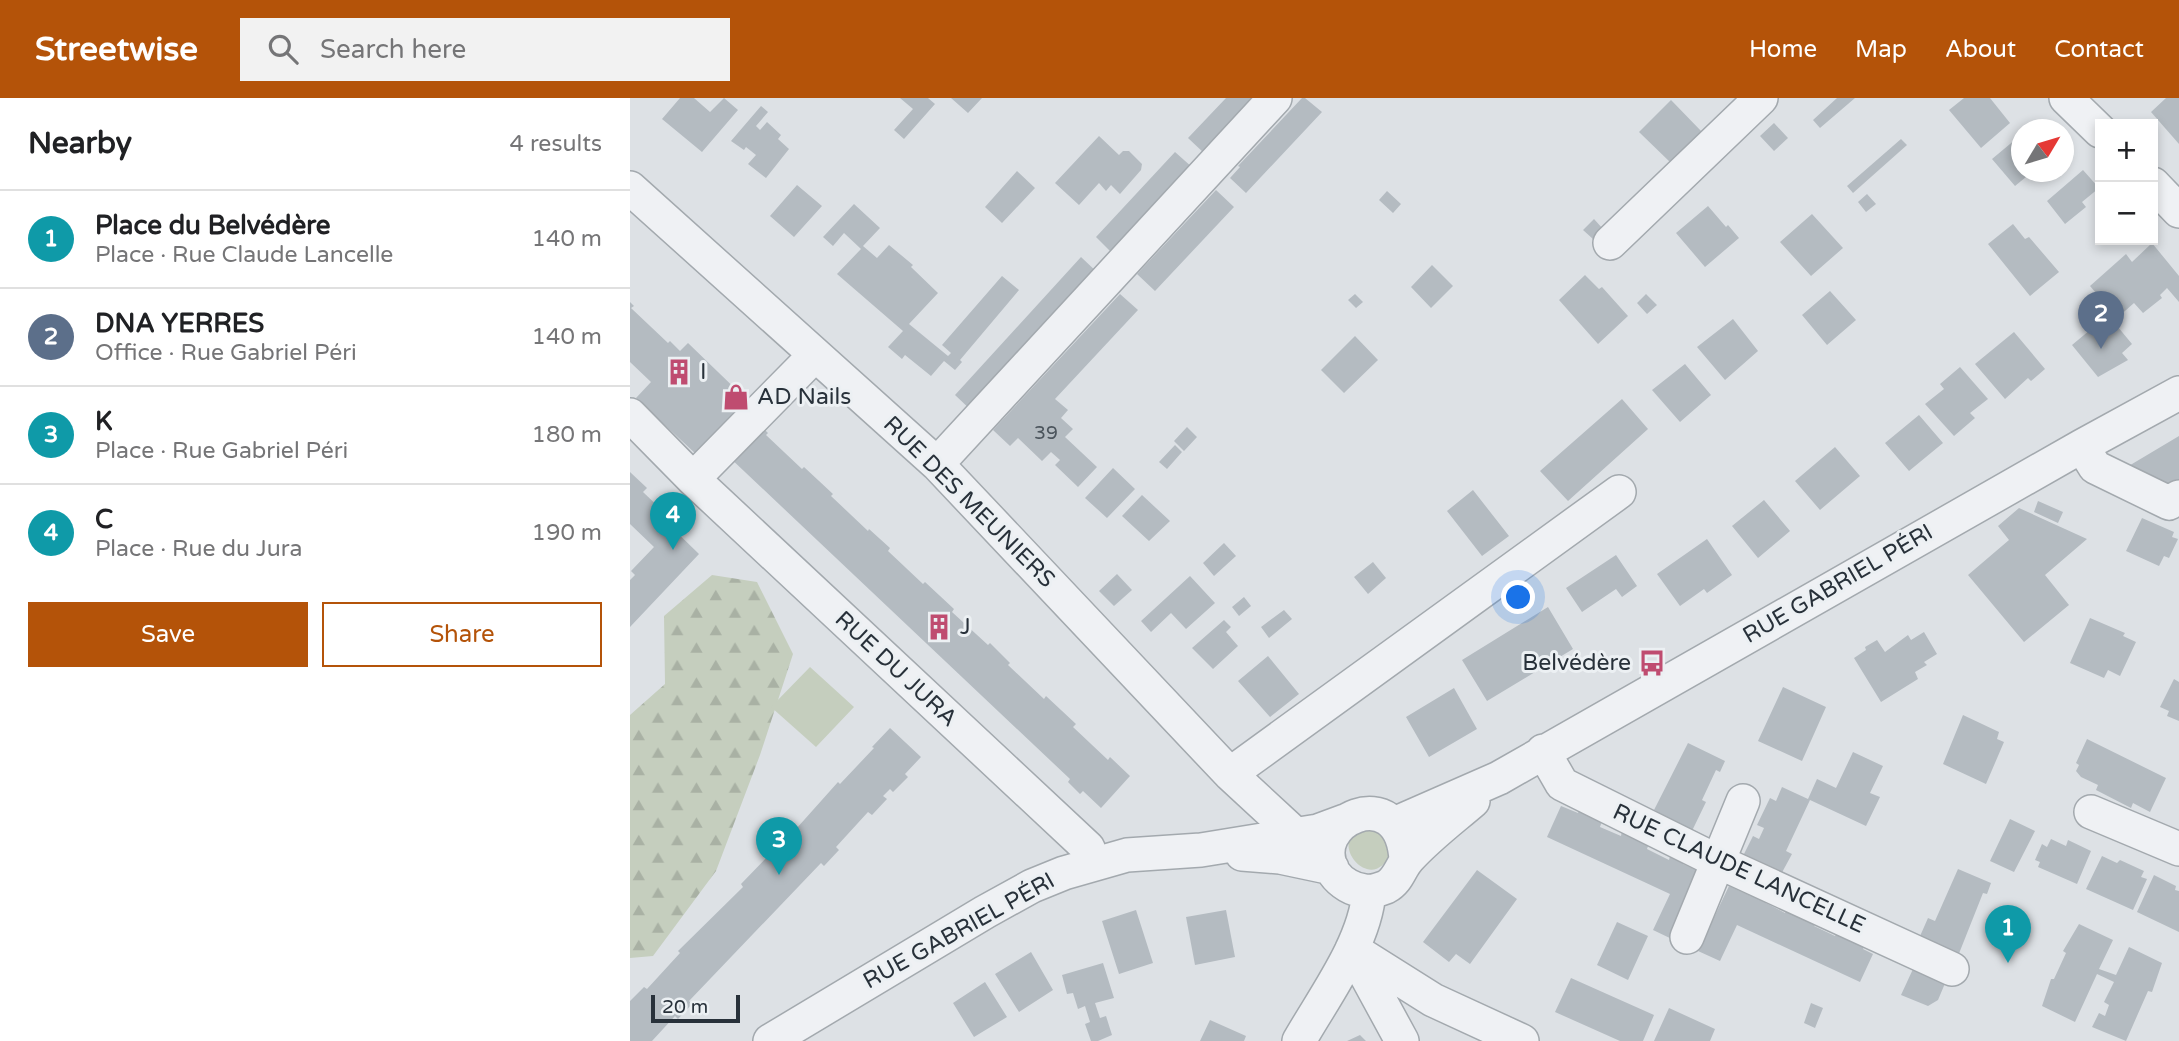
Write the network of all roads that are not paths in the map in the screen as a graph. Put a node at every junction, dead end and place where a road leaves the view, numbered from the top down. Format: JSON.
{"nodes":[{"id":1,"x":1275,"y":98,"type":"edge"},
{"id":2,"x":1761,"y":98,"type":"edge"},
{"id":3,"x":2066,"y":98,"type":"edge"},
{"id":4,"x":2095,"y":126,"type":"edge"},
{"id":5,"x":630,"y":188,"type":"edge"},
{"id":6,"x":2158,"y":189,"type":"edge"},
{"id":7,"x":2179,"y":211,"type":"edge"},
{"id":8,"x":1610,"y":243,"type":"dead end"},
{"id":9,"x":815,"y":355,"type":"junction"},
{"id":10,"x":2179,"y":393,"type":"edge"},
{"id":11,"x":630,"y":415,"type":"edge"},
{"id":12,"x":2081,"y":446,"type":"junction"},
{"id":13,"x":937,"y":464,"type":"junction"},
{"id":14,"x":692,"y":479,"type":"junction"},
{"id":15,"x":1619,"y":492,"type":"dead end"},
{"id":16,"x":2179,"y":498,"type":"edge"},
{"id":17,"x":1543,"y":751,"type":"junction"},
{"id":18,"x":1230,"y":774,"type":"junction"},
{"id":19,"x":1499,"y":778,"type":"junction"},
{"id":20,"x":1743,"y":801,"type":"dead end"},
{"id":21,"x":2091,"y":812,"type":"dead end"},
{"id":22,"x":1345,"y":821,"type":"junction"},
{"id":23,"x":1394,"y":824,"type":"junction"},
{"id":24,"x":1279,"y":843,"type":"junction"},
{"id":25,"x":2179,"y":849,"type":"edge"},
{"id":26,"x":1406,"y":860,"type":"junction"},
{"id":27,"x":1719,"y":862,"type":"junction"},
{"id":28,"x":1093,"y":863,"type":"junction"},
{"id":29,"x":1332,"y":868,"type":"junction"},
{"id":30,"x":1369,"y":892,"type":"junction"},
{"id":31,"x":1687,"y":937,"type":"dead end"},
{"id":32,"x":1352,"y":949,"type":"junction"},
{"id":33,"x":1952,"y":969,"type":"dead end"},
{"id":34,"x":770,"y":1041,"type":"edge"},
{"id":35,"x":1298,"y":1041,"type":"edge"},
{"id":36,"x":1402,"y":1041,"type":"edge"},
{"id":37,"x":1522,"y":1041,"type":"edge"}],
"edges":[{"from":1,"to":13,"type":"street"},
{"from":2,"to":8,"type":"street"},
{"from":3,"to":4,"type":"street"},
{"from":5,"to":9,"type":"street","name":"RUE DES MEUNIERS"},
{"from":6,"to":7,"type":"street"},
{"from":9,"to":13,"type":"street","name":"RUE DES MEUNIERS"},
{"from":9,"to":14,"type":"street"},
{"from":10,"to":12,"type":"street","name":"RUE GABRIEL PÉRI"},
{"from":11,"to":14,"type":"street","name":"RUE DU JURA"},
{"from":12,"to":16,"type":"street"},
{"from":12,"to":17,"type":"street","name":"RUE GABRIEL PÉRI"},
{"from":13,"to":18,"type":"street","name":"RUE DES MEUNIERS"},
{"from":14,"to":28,"type":"street","name":"RUE DU JURA"},
{"from":15,"to":18,"type":"street"},
{"from":17,"to":19,"type":"street","name":"RUE GABRIEL PÉRI"},
{"from":17,"to":27,"type":"street","name":"RUE CLAUDE LANCELLE"},
{"from":18,"to":24,"type":"street","name":"RUE DES MEUNIERS"},
{"from":19,"to":23,"type":"street","name":"RUE GABRIEL PÉRI"},
{"from":19,"to":26,"type":"street","name":"RUE GABRIEL PÉRI"},
{"from":20,"to":27,"type":"street"},
{"from":21,"to":25,"type":"street"},
{"from":22,"to":23,"type":"street"},
{"from":22,"to":24,"type":"street","name":"RUE GABRIEL PÉRI"},
{"from":22,"to":29,"type":"street"},
{"from":23,"to":26,"type":"street"},
{"from":24,"to":28,"type":"street","name":"RUE GABRIEL PÉRI"},
{"from":24,"to":29,"type":"street","name":"RUE GABRIEL PÉRI"},
{"from":26,"to":30,"type":"street"},
{"from":27,"to":31,"type":"street"},
{"from":27,"to":33,"type":"street","name":"RUE CLAUDE LANCELLE"},
{"from":28,"to":34,"type":"street","name":"RUE GABRIEL PÉRI"},
{"from":29,"to":30,"type":"street"},
{"from":30,"to":32,"type":"street"},
{"from":32,"to":35,"type":"street"},
{"from":32,"to":36,"type":"street"},
{"from":32,"to":37,"type":"street"}]}
